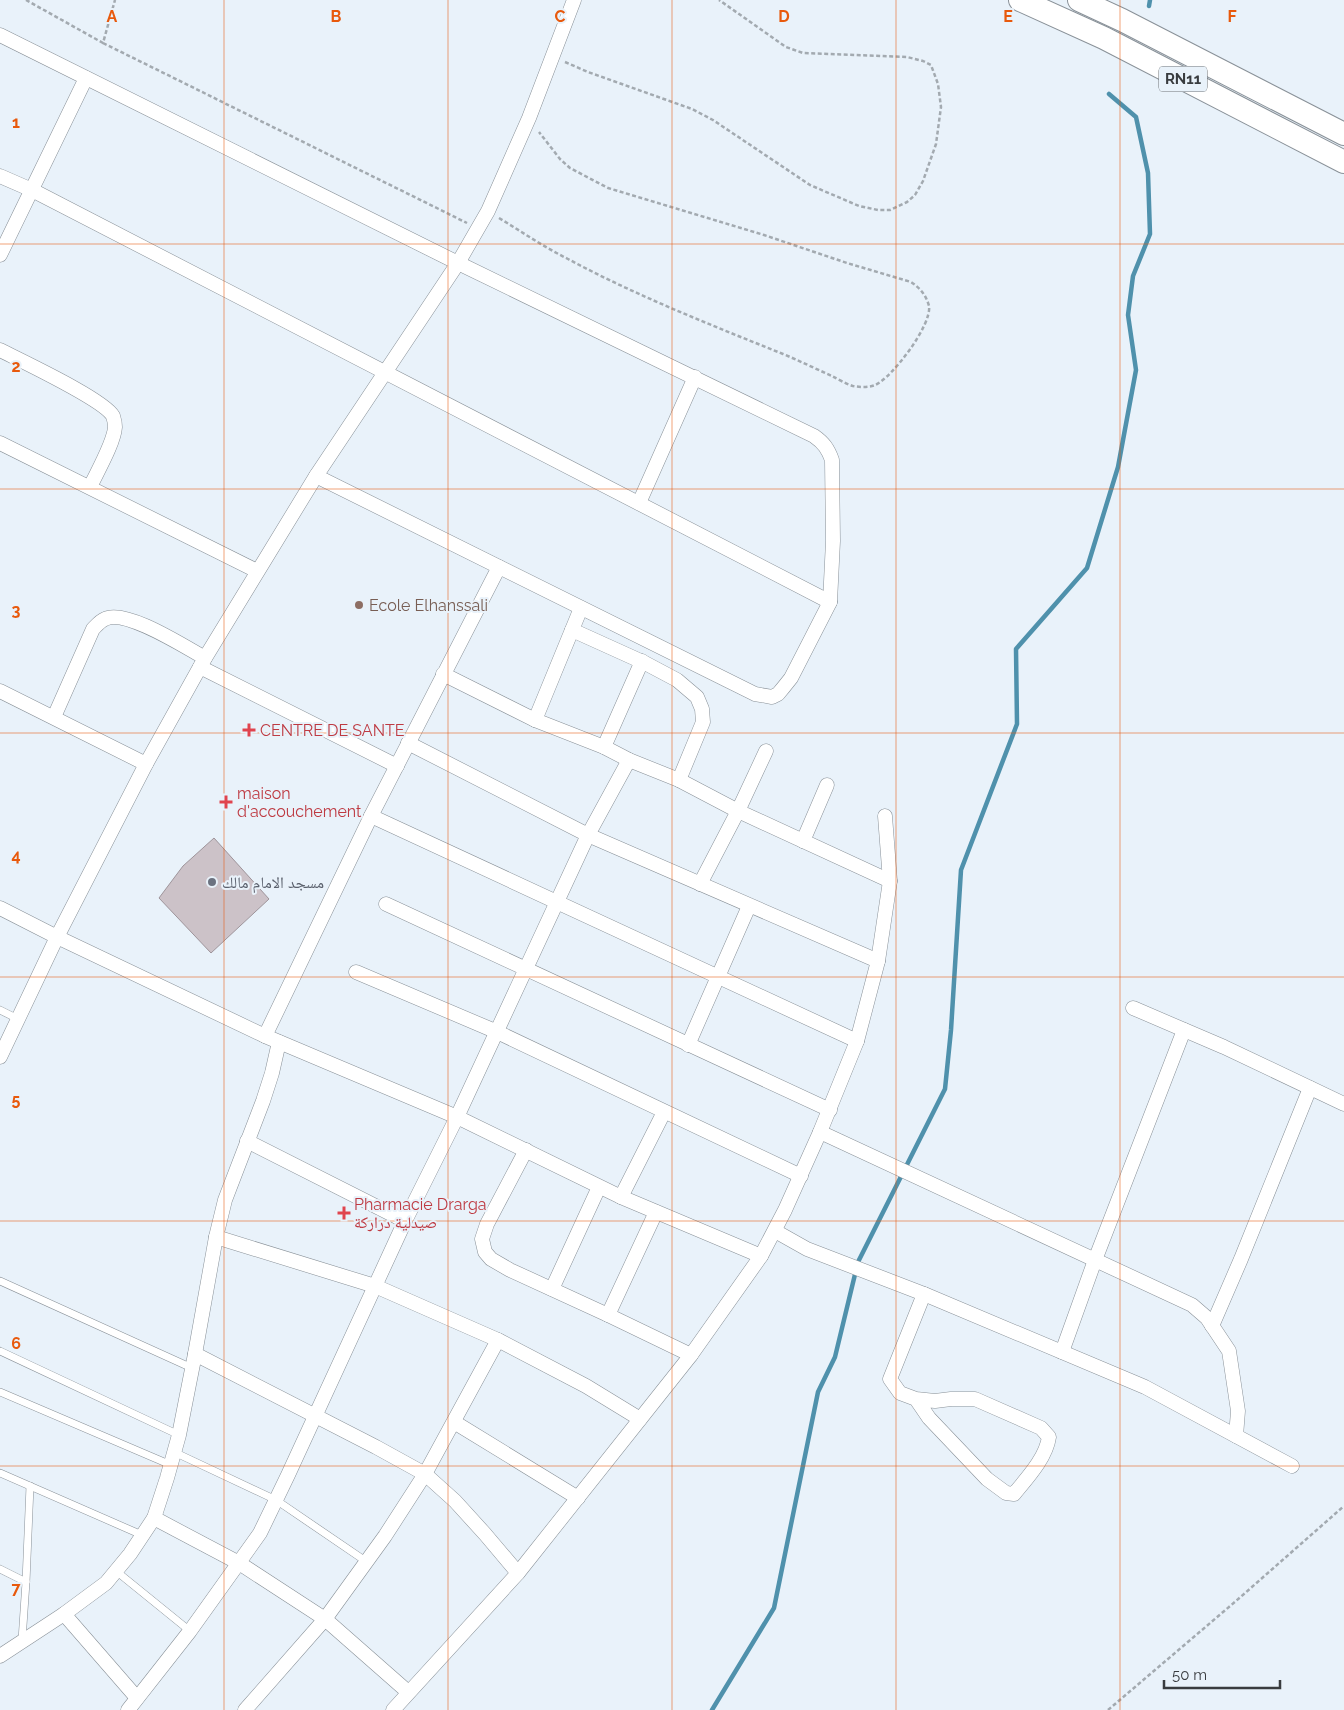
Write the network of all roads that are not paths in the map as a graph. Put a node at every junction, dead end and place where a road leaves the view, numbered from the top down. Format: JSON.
{"nodes":[{"id":1,"x":574,"y":0,"type":"edge"},
{"id":2,"x":1020,"y":0,"type":"edge"},
{"id":3,"x":1079,"y":0,"type":"edge"},
{"id":4,"x":0,"y":35,"type":"edge"},
{"id":5,"x":86,"y":78,"type":"junction"},
{"id":6,"x":1344,"y":134,"type":"edge"},
{"id":7,"x":1344,"y":162,"type":"edge"},
{"id":8,"x":0,"y":176,"type":"edge"},
{"id":9,"x":32,"y":190,"type":"junction"},
{"id":10,"x":0,"y":255,"type":"edge"},
{"id":11,"x":458,"y":263,"type":"junction"},
{"id":12,"x":0,"y":350,"type":"edge"},
{"id":13,"x":386,"y":372,"type":"junction"},
{"id":14,"x":695,"y":378,"type":"junction"},
{"id":15,"x":0,"y":442,"type":"edge"},
{"id":16,"x":316,"y":476,"type":"junction"},
{"id":17,"x":90,"y":488,"type":"junction"},
{"id":18,"x":639,"y":503,"type":"junction"},
{"id":19,"x":499,"y":567,"type":"junction"},
{"id":20,"x":257,"y":572,"type":"junction"},
{"id":21,"x":830,"y":602,"type":"junction"},
{"id":22,"x":581,"y":608,"type":"junction"},
{"id":23,"x":572,"y":630,"type":"junction"},
{"id":24,"x":642,"y":661,"type":"junction"},
{"id":25,"x":202,"y":662,"type":"junction"},
{"id":26,"x":443,"y":674,"type":"junction"},
{"id":27,"x":0,"y":691,"type":"edge"},
{"id":28,"x":54,"y":717,"type":"junction"},
{"id":29,"x":535,"y":720,"type":"junction"},
{"id":30,"x":408,"y":743,"type":"junction"},
{"id":31,"x":604,"y":747,"type":"junction"},
{"id":32,"x":766,"y":750,"type":"dead end"},
{"id":33,"x":629,"y":760,"type":"junction"},
{"id":34,"x":146,"y":764,"type":"junction"},
{"id":35,"x":397,"y":766,"type":"junction"},
{"id":36,"x":679,"y":780,"type":"junction"},
{"id":37,"x":827,"y":785,"type":"dead end"},
{"id":38,"x":738,"y":811,"type":"junction"},
{"id":39,"x":371,"y":816,"type":"junction"},
{"id":40,"x":885,"y":816,"type":"dead end"},
{"id":41,"x":588,"y":835,"type":"junction"},
{"id":42,"x":803,"y":841,"type":"junction"},
{"id":43,"x":890,"y":881,"type":"junction"},
{"id":44,"x":700,"y":884,"type":"junction"},
{"id":45,"x":558,"y":902,"type":"junction"},
{"id":46,"x":386,"y":904,"type":"dead end"},
{"id":47,"x":749,"y":906,"type":"junction"},
{"id":48,"x":0,"y":908,"type":"edge"},
{"id":49,"x":57,"y":937,"type":"junction"},
{"id":50,"x":878,"y":961,"type":"junction"},
{"id":51,"x":525,"y":969,"type":"junction"},
{"id":52,"x":356,"y":972,"type":"dead end"},
{"id":53,"x":717,"y":977,"type":"junction"},
{"id":54,"x":1133,"y":1008,"type":"dead end"},
{"id":55,"x":0,"y":1010,"type":"edge"},
{"id":56,"x":18,"y":1019,"type":"junction"},
{"id":57,"x":1184,"y":1030,"type":"junction"},
{"id":58,"x":495,"y":1031,"type":"junction"},
{"id":59,"x":265,"y":1036,"type":"junction"},
{"id":60,"x":857,"y":1041,"type":"junction"},
{"id":61,"x":279,"y":1042,"type":"junction"},
{"id":62,"x":688,"y":1045,"type":"junction"},
{"id":63,"x":0,"y":1057,"type":"edge"},
{"id":64,"x":1310,"y":1088,"type":"junction"},
{"id":65,"x":1344,"y":1104,"type":"edge"},
{"id":66,"x":830,"y":1110,"type":"junction"},
{"id":67,"x":664,"y":1112,"type":"junction"},
{"id":68,"x":457,"y":1117,"type":"junction"},
{"id":69,"x":820,"y":1132,"type":"junction"},
{"id":70,"x":247,"y":1141,"type":"junction"},
{"id":71,"x":526,"y":1150,"type":"junction"},
{"id":72,"x":801,"y":1176,"type":"junction"},
{"id":73,"x":599,"y":1187,"type":"junction"},
{"id":74,"x":621,"y":1197,"type":"junction"},
{"id":75,"x":656,"y":1212,"type":"junction"},
{"id":76,"x":405,"y":1221,"type":"junction"},
{"id":77,"x":775,"y":1231,"type":"junction"},
{"id":78,"x":216,"y":1237,"type":"junction"},
{"id":79,"x":762,"y":1256,"type":"junction"},
{"id":80,"x":1095,"y":1260,"type":"junction"},
{"id":81,"x":0,"y":1281,"type":"edge"},
{"id":82,"x":375,"y":1286,"type":"junction"},
{"id":83,"x":552,"y":1288,"type":"junction"},
{"id":84,"x":924,"y":1294,"type":"junction"},
{"id":85,"x":608,"y":1315,"type":"junction"},
{"id":86,"x":1212,"y":1326,"type":"junction"},
{"id":87,"x":498,"y":1340,"type":"junction"},
{"id":88,"x":0,"y":1351,"type":"edge"},
{"id":89,"x":1062,"y":1352,"type":"junction"},
{"id":90,"x":195,"y":1354,"type":"junction"},
{"id":91,"x":690,"y":1356,"type":"junction"},
{"id":92,"x":192,"y":1368,"type":"junction"},
{"id":93,"x":0,"y":1392,"type":"edge"},
{"id":94,"x":916,"y":1398,"type":"junction"},
{"id":95,"x":314,"y":1416,"type":"junction"},
{"id":96,"x":640,"y":1419,"type":"junction"},
{"id":97,"x":454,"y":1422,"type":"junction"},
{"id":98,"x":179,"y":1434,"type":"junction"},
{"id":99,"x":1236,"y":1436,"type":"junction"},
{"id":100,"x":172,"y":1458,"type":"junction"},
{"id":101,"x":1292,"y":1466,"type":"dead end"},
{"id":102,"x":0,"y":1473,"type":"edge"},
{"id":103,"x":425,"y":1474,"type":"junction"},
{"id":104,"x":30,"y":1486,"type":"junction"},
{"id":105,"x":578,"y":1498,"type":"junction"},
{"id":106,"x":276,"y":1500,"type":"junction"},
{"id":107,"x":154,"y":1518,"type":"junction"},
{"id":108,"x":142,"y":1535,"type":"junction"},
{"id":109,"x":367,"y":1562,"type":"junction"},
{"id":110,"x":239,"y":1563,"type":"junction"},
{"id":111,"x":0,"y":1569,"type":"edge"},
{"id":112,"x":116,"y":1571,"type":"junction"},
{"id":113,"x":518,"y":1573,"type":"junction"},
{"id":114,"x":26,"y":1582,"type":"junction"},
{"id":115,"x":64,"y":1614,"type":"junction"},
{"id":116,"x":325,"y":1619,"type":"junction"},
{"id":117,"x":190,"y":1631,"type":"junction"},
{"id":118,"x":22,"y":1641,"type":"junction"},
{"id":119,"x":0,"y":1656,"type":"edge"},
{"id":120,"x":408,"y":1692,"type":"junction"},
{"id":121,"x":137,"y":1698,"type":"junction"},
{"id":122,"x":128,"y":1710,"type":"edge"},
{"id":123,"x":245,"y":1710,"type":"edge"},
{"id":124,"x":393,"y":1710,"type":"edge"}],
"edges":[{"from":1,"to":11,"type":"street"},
{"from":2,"to":7,"type":"highway","number":"RN11"},
{"from":3,"to":6,"type":"highway","number":"RN11"},
{"from":4,"to":5,"type":"street"},
{"from":5,"to":9,"type":"street"},
{"from":5,"to":11,"type":"street"},
{"from":8,"to":9,"type":"street"},
{"from":9,"to":10,"type":"street"},
{"from":9,"to":13,"type":"street"},
{"from":11,"to":13,"type":"street"},
{"from":11,"to":14,"type":"street"},
{"from":12,"to":17,"type":"street"},
{"from":13,"to":16,"type":"street"},
{"from":13,"to":18,"type":"street"},
{"from":14,"to":18,"type":"street"},
{"from":14,"to":21,"type":"street"},
{"from":15,"to":17,"type":"street"},
{"from":16,"to":19,"type":"street"},
{"from":16,"to":20,"type":"street"},
{"from":17,"to":20,"type":"street"},
{"from":18,"to":21,"type":"street"},
{"from":19,"to":22,"type":"street"},
{"from":19,"to":26,"type":"street"},
{"from":20,"to":25,"type":"street"},
{"from":21,"to":22,"type":"street"},
{"from":22,"to":23,"type":"street"},
{"from":23,"to":24,"type":"street"},
{"from":23,"to":29,"type":"street"},
{"from":24,"to":31,"type":"street"},
{"from":24,"to":36,"type":"street"},
{"from":25,"to":28,"type":"street"},
{"from":25,"to":34,"type":"street"},
{"from":25,"to":35,"type":"street"},
{"from":26,"to":29,"type":"street"},
{"from":26,"to":30,"type":"street"},
{"from":27,"to":28,"type":"street"},
{"from":28,"to":34,"type":"street"},
{"from":29,"to":31,"type":"street"},
{"from":30,"to":35,"type":"street"},
{"from":30,"to":41,"type":"street"},
{"from":31,"to":33,"type":"street"},
{"from":32,"to":38,"type":"street"},
{"from":33,"to":36,"type":"street"},
{"from":33,"to":41,"type":"street"},
{"from":34,"to":49,"type":"street"},
{"from":35,"to":39,"type":"street"},
{"from":36,"to":38,"type":"street"},
{"from":37,"to":42,"type":"street"},
{"from":38,"to":42,"type":"street"},
{"from":38,"to":44,"type":"street"},
{"from":39,"to":45,"type":"street"},
{"from":39,"to":59,"type":"street"},
{"from":40,"to":43,"type":"street"},
{"from":41,"to":44,"type":"street"},
{"from":41,"to":45,"type":"street"},
{"from":42,"to":43,"type":"street"},
{"from":43,"to":50,"type":"street"},
{"from":44,"to":47,"type":"street"},
{"from":45,"to":51,"type":"street"},
{"from":45,"to":53,"type":"street"},
{"from":46,"to":51,"type":"street"},
{"from":47,"to":50,"type":"street"},
{"from":47,"to":53,"type":"street"},
{"from":48,"to":49,"type":"street"},
{"from":49,"to":56,"type":"street"},
{"from":49,"to":59,"type":"street"},
{"from":50,"to":60,"type":"street"},
{"from":51,"to":58,"type":"street"},
{"from":51,"to":62,"type":"street"},
{"from":52,"to":58,"type":"street"},
{"from":53,"to":60,"type":"street"},
{"from":53,"to":62,"type":"street"},
{"from":54,"to":57,"type":"street"},
{"from":55,"to":56,"type":"lane"},
{"from":56,"to":63,"type":"street"},
{"from":57,"to":64,"type":"street"},
{"from":57,"to":80,"type":"street"},
{"from":58,"to":67,"type":"street"},
{"from":58,"to":68,"type":"street"},
{"from":59,"to":61,"type":"street"},
{"from":60,"to":66,"type":"street"},
{"from":61,"to":68,"type":"street"},
{"from":61,"to":70,"type":"street"},
{"from":62,"to":66,"type":"street"},
{"from":64,"to":65,"type":"street"},
{"from":64,"to":86,"type":"street"},
{"from":66,"to":69,"type":"street"},
{"from":67,"to":72,"type":"street"},
{"from":67,"to":74,"type":"street"},
{"from":68,"to":71,"type":"street"},
{"from":68,"to":76,"type":"street"},
{"from":69,"to":72,"type":"street"},
{"from":69,"to":80,"type":"street"},
{"from":70,"to":76,"type":"street"},
{"from":70,"to":78,"type":"street"},
{"from":71,"to":73,"type":"street"},
{"from":71,"to":83,"type":"street"},
{"from":72,"to":77,"type":"street"},
{"from":73,"to":74,"type":"street"},
{"from":73,"to":83,"type":"street"},
{"from":74,"to":75,"type":"street"},
{"from":75,"to":79,"type":"street"},
{"from":75,"to":85,"type":"street"},
{"from":76,"to":82,"type":"street"},
{"from":77,"to":79,"type":"street"},
{"from":77,"to":84,"type":"street"},
{"from":78,"to":82,"type":"street"},
{"from":78,"to":90,"type":"street"},
{"from":79,"to":91,"type":"street"},
{"from":80,"to":86,"type":"street"},
{"from":80,"to":89,"type":"street"},
{"from":81,"to":92,"type":"lane"},
{"from":82,"to":87,"type":"street"},
{"from":82,"to":95,"type":"street"},
{"from":83,"to":85,"type":"street"},
{"from":84,"to":89,"type":"street"},
{"from":84,"to":94,"type":"street"},
{"from":85,"to":91,"type":"street"},
{"from":86,"to":99,"type":"street"},
{"from":87,"to":96,"type":"street"},
{"from":87,"to":97,"type":"street"},
{"from":88,"to":98,"type":"lane"},
{"from":89,"to":99,"type":"street"},
{"from":90,"to":92,"type":"street"},
{"from":90,"to":95,"type":"street"},
{"from":91,"to":96,"type":"street"},
{"from":92,"to":98,"type":"street"},
{"from":93,"to":100,"type":"lane"},
{"from":94,"to":94,"type":"street"},
{"from":95,"to":103,"type":"street"},
{"from":95,"to":106,"type":"street"},
{"from":96,"to":105,"type":"street"},
{"from":97,"to":103,"type":"street"},
{"from":97,"to":105,"type":"street"},
{"from":98,"to":100,"type":"street"},
{"from":99,"to":101,"type":"street"},
{"from":100,"to":106,"type":"lane"},
{"from":100,"to":107,"type":"street"},
{"from":102,"to":104,"type":"lane"},
{"from":103,"to":109,"type":"street"},
{"from":103,"to":113,"type":"street"},
{"from":104,"to":108,"type":"lane"},
{"from":104,"to":114,"type":"lane"},
{"from":105,"to":113,"type":"street"},
{"from":106,"to":109,"type":"lane"},
{"from":106,"to":110,"type":"street"},
{"from":107,"to":108,"type":"street"},
{"from":107,"to":110,"type":"street"},
{"from":108,"to":112,"type":"street"},
{"from":109,"to":116,"type":"street"},
{"from":110,"to":116,"type":"street"},
{"from":110,"to":117,"type":"street"},
{"from":111,"to":114,"type":"lane"},
{"from":112,"to":115,"type":"street"},
{"from":112,"to":117,"type":"lane"},
{"from":113,"to":120,"type":"street"},
{"from":114,"to":118,"type":"lane"},
{"from":115,"to":118,"type":"street"},
{"from":115,"to":121,"type":"street"},
{"from":116,"to":120,"type":"street"},
{"from":116,"to":123,"type":"street"},
{"from":117,"to":121,"type":"street"},
{"from":118,"to":119,"type":"street"},
{"from":120,"to":124,"type":"street"},
{"from":121,"to":122,"type":"street"}]}
